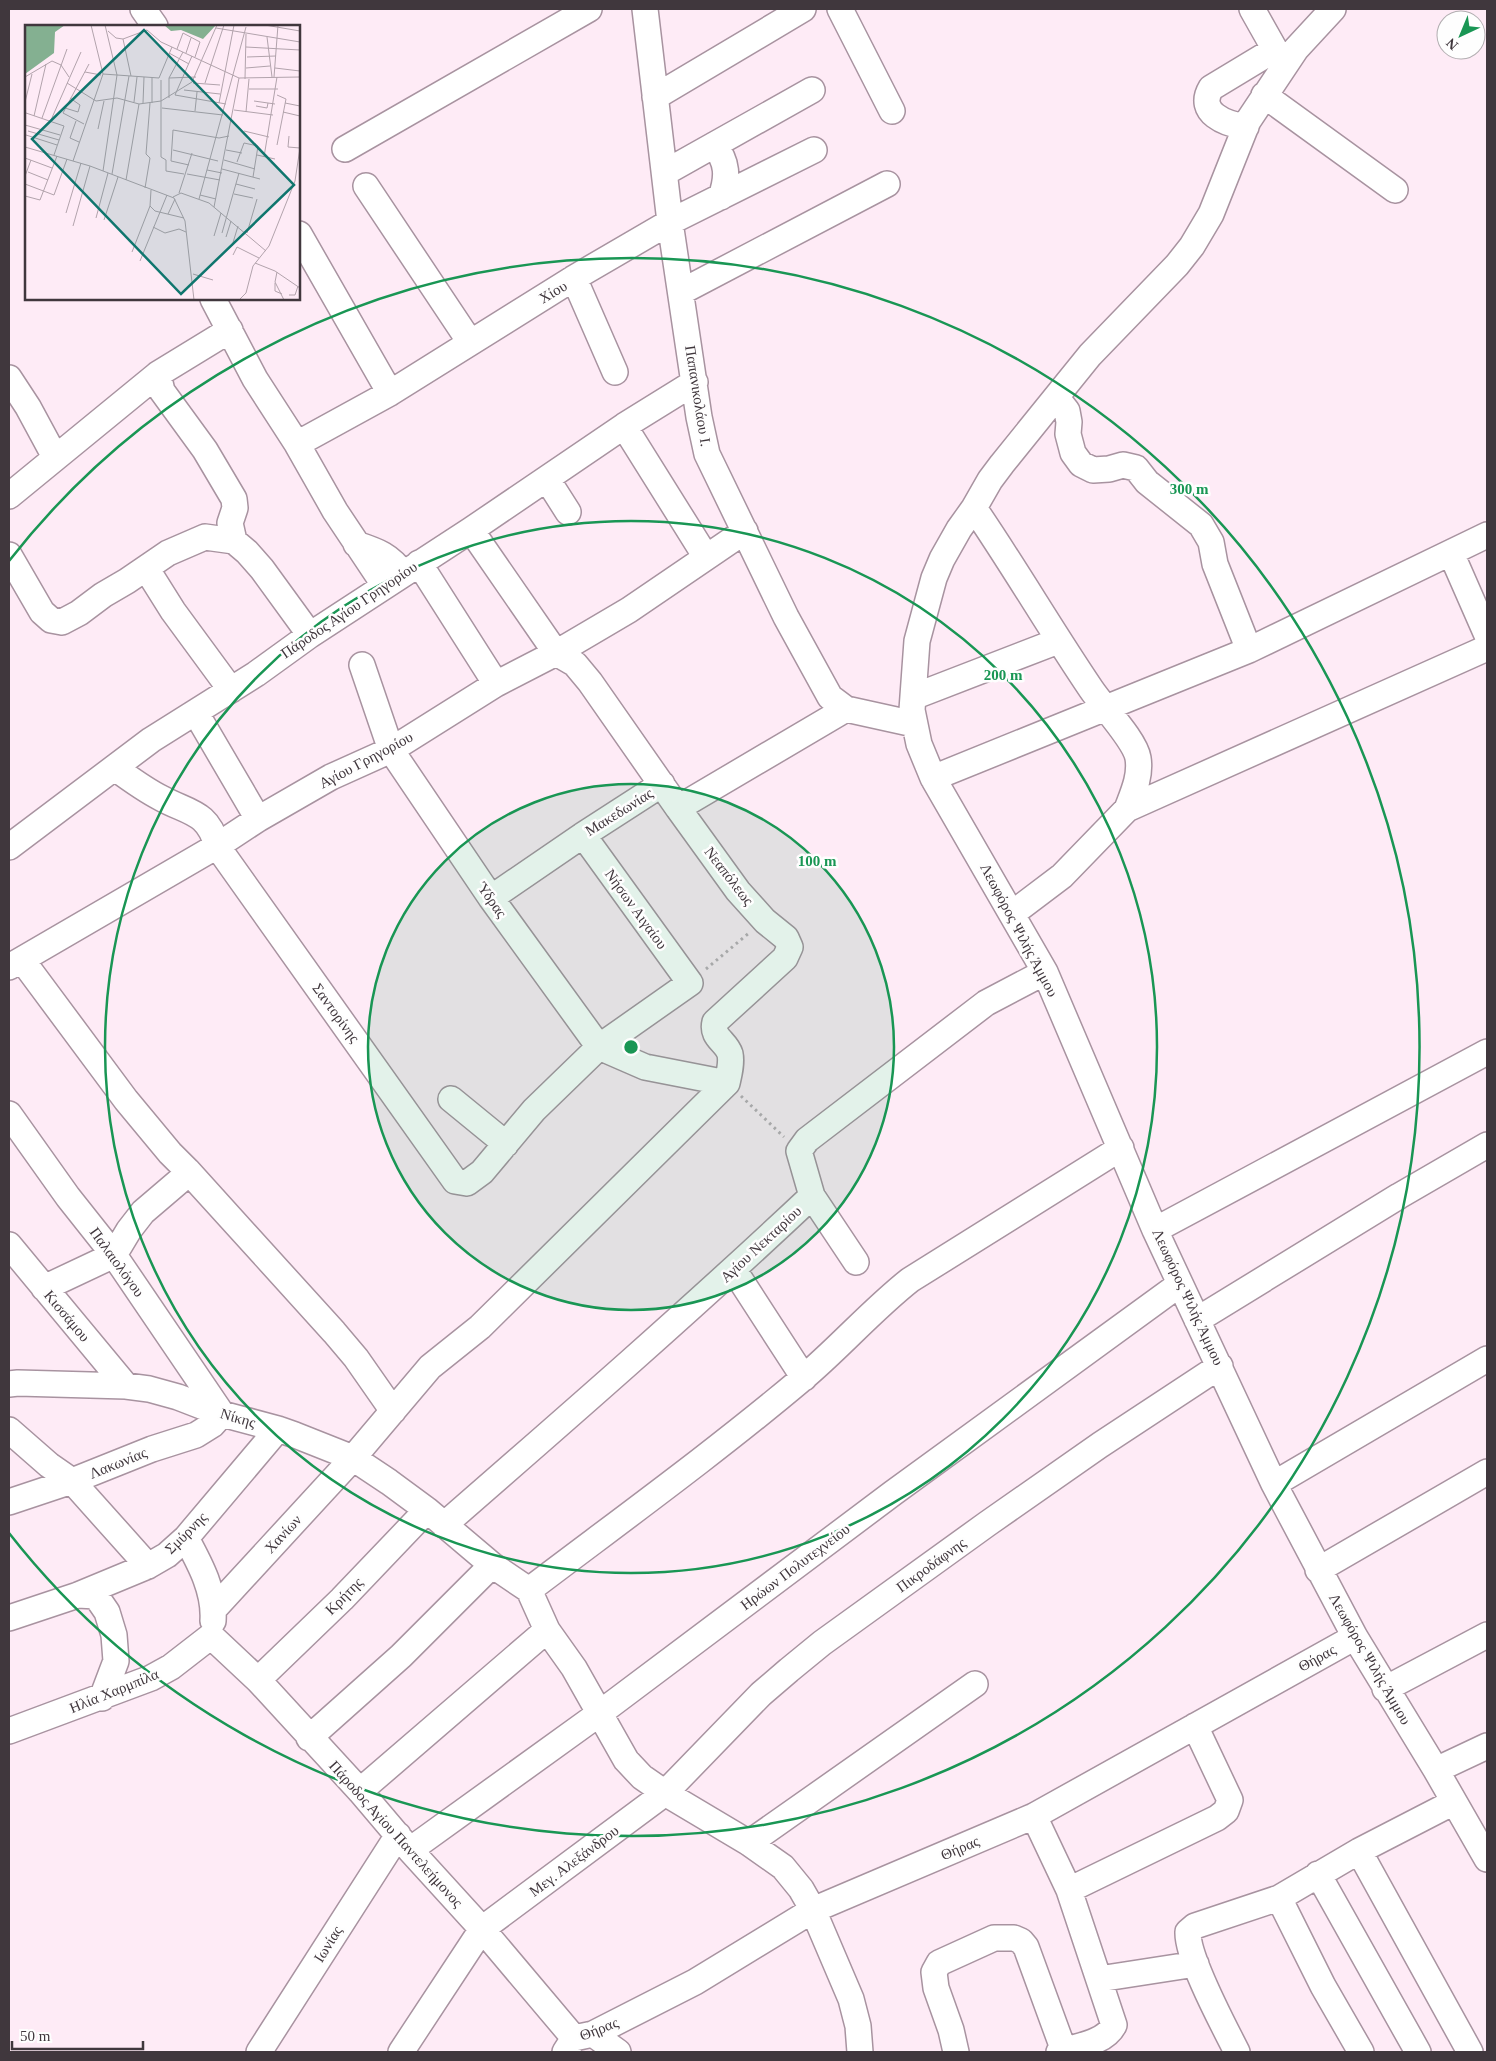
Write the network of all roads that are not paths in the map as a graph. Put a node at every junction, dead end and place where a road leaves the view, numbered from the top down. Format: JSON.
{"nodes":[{"id":1,"x":143,"y":9,"type":"edge"},
{"id":2,"x":589,"y":9,"type":"edge"},
{"id":3,"x":645,"y":9,"type":"edge"},
{"id":4,"x":803,"y":9,"type":"edge"},
{"id":5,"x":840,"y":9,"type":"edge"},
{"id":6,"x":1252,"y":9,"type":"edge"},
{"id":7,"x":1333,"y":9,"type":"edge"},
{"id":8,"x":154,"y":25,"type":"edge"},
{"id":9,"x":1279,"y":58,"type":"junction"},
{"id":10,"x":812,"y":90,"type":"dead end"},
{"id":11,"x":1264,"y":95,"type":"junction"},
{"id":12,"x":655,"y":97,"type":"junction"},
{"id":13,"x":892,"y":112,"type":"dead end"},
{"id":14,"x":1246,"y":127,"type":"junction"},
{"id":15,"x":714,"y":145,"type":"junction"},
{"id":16,"x":345,"y":149,"type":"dead end"},
{"id":17,"x":814,"y":150,"type":"dead end"},
{"id":18,"x":666,"y":172,"type":"junction"},
{"id":19,"x":887,"y":184,"type":"dead end"},
{"id":20,"x":366,"y":186,"type":"dead end"},
{"id":21,"x":1396,"y":190,"type":"dead end"},
{"id":22,"x":721,"y":197,"type":"junction"},
{"id":23,"x":670,"y":222,"type":"junction"},
{"id":24,"x":300,"y":236,"type":"edge"},
{"id":25,"x":574,"y":278,"type":"junction"},
{"id":26,"x":681,"y":292,"type":"junction"},
{"id":27,"x":214,"y":300,"type":"edge"},
{"id":28,"x":230,"y":330,"type":"junction"},
{"id":29,"x":470,"y":342,"type":"junction"},
{"id":30,"x":616,"y":372,"type":"dead end"},
{"id":31,"x":158,"y":374,"type":"junction"},
{"id":32,"x":695,"y":382,"type":"junction"},
{"id":33,"x":12,"y":390,"type":"edge"},
{"id":34,"x":390,"y":392,"type":"junction"},
{"id":35,"x":1056,"y":396,"type":"junction"},
{"id":36,"x":624,"y":426,"type":"junction"},
{"id":37,"x":297,"y":444,"type":"junction"},
{"id":38,"x":55,"y":457,"type":"junction"},
{"id":39,"x":547,"y":479,"type":"junction"},
{"id":40,"x":9,"y":496,"type":"edge"},
{"id":41,"x":974,"y":508,"type":"junction"},
{"id":42,"x":568,"y":512,"type":"dead end"},
{"id":43,"x":472,"y":530,"type":"junction"},
{"id":44,"x":745,"y":531,"type":"junction"},
{"id":45,"x":1487,"y":535,"type":"edge"},
{"id":46,"x":234,"y":541,"type":"junction"},
{"id":47,"x":1451,"y":553,"type":"junction"},
{"id":48,"x":9,"y":555,"type":"edge"},
{"id":49,"x":706,"y":557,"type":"junction"},
{"id":50,"x":146,"y":568,"type":"junction"},
{"id":51,"x":402,"y":574,"type":"junction"},
{"id":52,"x":310,"y":635,"type":"junction"},
{"id":53,"x":1487,"y":635,"type":"edge"},
{"id":54,"x":1058,"y":641,"type":"junction"},
{"id":55,"x":1487,"y":648,"type":"edge"},
{"id":56,"x":1249,"y":650,"type":"junction"},
{"id":57,"x":556,"y":653,"type":"junction"},
{"id":58,"x":207,"y":657,"type":"junction"},
{"id":59,"x":362,"y":665,"type":"dead end"},
{"id":60,"x":496,"y":684,"type":"junction"},
{"id":61,"x":231,"y":690,"type":"junction"},
{"id":62,"x":913,"y":698,"type":"junction"},
{"id":63,"x":1104,"y":708,"type":"junction"},
{"id":64,"x":202,"y":709,"type":"junction"},
{"id":65,"x":846,"y":709,"type":"junction"},
{"id":66,"x":914,"y":724,"type":"junction"},
{"id":67,"x":391,"y":750,"type":"junction"},
{"id":68,"x":116,"y":768,"type":"junction"},
{"id":69,"x":933,"y":778,"type":"junction"},
{"id":70,"x":662,"y":784,"type":"junction"},
{"id":71,"x":678,"y":808,"type":"junction"},
{"id":72,"x":1127,"y":810,"type":"junction"},
{"id":73,"x":258,"y":819,"type":"junction"},
{"id":74,"x":583,"y":835,"type":"junction"},
{"id":75,"x":217,"y":846,"type":"junction"},
{"id":76,"x":9,"y":847,"type":"edge"},
{"id":77,"x":491,"y":898,"type":"junction"},
{"id":78,"x":1013,"y":913,"type":"junction"},
{"id":79,"x":16,"y":963,"type":"edge"},
{"id":80,"x":1045,"y":972,"type":"junction"},
{"id":81,"x":599,"y":1046,"type":"junction"},
{"id":82,"x":1487,"y":1052,"type":"edge"},
{"id":83,"x":727,"y":1083,"type":"junction"},
{"id":84,"x":450,"y":1100,"type":"dead end"},
{"id":85,"x":9,"y":1114,"type":"edge"},
{"id":86,"x":506,"y":1144,"type":"junction"},
{"id":87,"x":1487,"y":1145,"type":"edge"},
{"id":88,"x":1121,"y":1148,"type":"junction"},
{"id":89,"x":188,"y":1171,"type":"junction"},
{"id":90,"x":812,"y":1196,"type":"junction"},
{"id":91,"x":1155,"y":1230,"type":"junction"},
{"id":92,"x":9,"y":1245,"type":"edge"},
{"id":93,"x":114,"y":1255,"type":"junction"},
{"id":94,"x":856,"y":1262,"type":"dead end"},
{"id":95,"x":734,"y":1270,"type":"junction"},
{"id":96,"x":1180,"y":1284,"type":"junction"},
{"id":97,"x":44,"y":1288,"type":"junction"},
{"id":98,"x":1197,"y":1320,"type":"junction"},
{"id":99,"x":1487,"y":1359,"type":"edge"},
{"id":100,"x":1220,"y":1366,"type":"junction"},
{"id":101,"x":804,"y":1378,"type":"junction"},
{"id":102,"x":12,"y":1380,"type":"edge"},
{"id":103,"x":126,"y":1386,"type":"junction"},
{"id":104,"x":393,"y":1411,"type":"junction"},
{"id":105,"x":222,"y":1414,"type":"junction"},
{"id":106,"x":278,"y":1429,"type":"junction"},
{"id":107,"x":9,"y":1430,"type":"edge"},
{"id":108,"x":353,"y":1458,"type":"junction"},
{"id":109,"x":1487,"y":1472,"type":"edge"},
{"id":110,"x":72,"y":1482,"type":"junction"},
{"id":111,"x":1274,"y":1484,"type":"junction"},
{"id":112,"x":9,"y":1502,"type":"edge"},
{"id":113,"x":436,"y":1517,"type":"junction"},
{"id":114,"x":186,"y":1538,"type":"junction"},
{"id":115,"x":148,"y":1566,"type":"junction"},
{"id":116,"x":492,"y":1566,"type":"junction"},
{"id":117,"x":1318,"y":1570,"type":"junction"},
{"id":118,"x":529,"y":1590,"type":"junction"},
{"id":119,"x":78,"y":1595,"type":"junction"},
{"id":120,"x":214,"y":1609,"type":"junction"},
{"id":121,"x":9,"y":1618,"type":"edge"},
{"id":122,"x":547,"y":1630,"type":"junction"},
{"id":123,"x":1487,"y":1635,"type":"edge"},
{"id":124,"x":211,"y":1636,"type":"junction"},
{"id":125,"x":1355,"y":1637,"type":"junction"},
{"id":126,"x":258,"y":1680,"type":"junction"},
{"id":127,"x":975,"y":1684,"type":"dead end"},
{"id":128,"x":1386,"y":1689,"type":"junction"},
{"id":129,"x":102,"y":1698,"type":"junction"},
{"id":130,"x":600,"y":1713,"type":"junction"},
{"id":131,"x":1195,"y":1726,"type":"junction"},
{"id":132,"x":9,"y":1731,"type":"edge"},
{"id":133,"x":309,"y":1738,"type":"junction"},
{"id":134,"x":1487,"y":1746,"type":"edge"},
{"id":135,"x":1436,"y":1770,"type":"junction"},
{"id":136,"x":360,"y":1791,"type":"junction"},
{"id":137,"x":665,"y":1793,"type":"junction"},
{"id":138,"x":1454,"y":1802,"type":"junction"},
{"id":139,"x":1034,"y":1816,"type":"junction"},
{"id":140,"x":404,"y":1843,"type":"junction"},
{"id":141,"x":749,"y":1843,"type":"junction"},
{"id":142,"x":1359,"y":1851,"type":"junction"},
{"id":143,"x":1487,"y":1859,"type":"edge"},
{"id":144,"x":1318,"y":1874,"type":"junction"},
{"id":145,"x":1069,"y":1890,"type":"junction"},
{"id":146,"x":1279,"y":1898,"type":"junction"},
{"id":147,"x":813,"y":1910,"type":"junction"},
{"id":148,"x":482,"y":1929,"type":"junction"},
{"id":149,"x":1196,"y":1964,"type":"junction"},
{"id":150,"x":1099,"y":1979,"type":"junction"},
{"id":151,"x":577,"y":2042,"type":"edge"},
{"id":152,"x":1062,"y":2051,"type":"edge"},
{"id":153,"x":259,"y":2052,"type":"edge"},
{"id":154,"x":401,"y":2052,"type":"edge"},
{"id":155,"x":618,"y":2052,"type":"edge"},
{"id":156,"x":860,"y":2052,"type":"edge"},
{"id":157,"x":956,"y":2052,"type":"edge"},
{"id":158,"x":1237,"y":2052,"type":"edge"},
{"id":159,"x":1361,"y":2052,"type":"edge"},
{"id":160,"x":1418,"y":2052,"type":"edge"},
{"id":161,"x":1470,"y":2052,"type":"edge"}],
"edges":[{"from":1,"to":8,"type":"street"},
{"from":2,"to":16,"type":"street"},
{"from":3,"to":12,"type":"street","name":"Παπανικολάου Ι."},
{"from":4,"to":12,"type":"street"},
{"from":5,"to":13,"type":"street"},
{"from":6,"to":9,"type":"street"},
{"from":7,"to":9,"type":"street","name":"Λεωφόρος Ψιλής Άμμου"},
{"from":9,"to":11,"type":"street","name":"Λεωφόρος Ψιλής Άμμου"},
{"from":9,"to":14,"type":"street"},
{"from":10,"to":15,"type":"street"},
{"from":11,"to":14,"type":"street","name":"Λεωφόρος Ψιλής Άμμου"},
{"from":11,"to":21,"type":"street"},
{"from":12,"to":18,"type":"street","name":"Παπανικολάου Ι."},
{"from":14,"to":35,"type":"street","name":"Λεωφόρος Ψιλής Άμμου"},
{"from":15,"to":18,"type":"street"},
{"from":15,"to":22,"type":"street"},
{"from":17,"to":22,"type":"street","name":"Χίου"},
{"from":18,"to":23,"type":"street","name":"Παπανικολάου Ι."},
{"from":19,"to":26,"type":"street"},
{"from":20,"to":29,"type":"street"},
{"from":22,"to":23,"type":"street","name":"Χίου"},
{"from":23,"to":25,"type":"street","name":"Χίου"},
{"from":23,"to":26,"type":"street","name":"Παπανικολάου Ι."},
{"from":24,"to":34,"type":"street"},
{"from":25,"to":29,"type":"street","name":"Χίου"},
{"from":25,"to":30,"type":"street"},
{"from":26,"to":32,"type":"street","name":"Παπανικολάου Ι."},
{"from":27,"to":28,"type":"street"},
{"from":28,"to":31,"type":"street"},
{"from":28,"to":37,"type":"street"},
{"from":29,"to":34,"type":"street","name":"Χίου"},
{"from":31,"to":38,"type":"street"},
{"from":31,"to":46,"type":"street"},
{"from":32,"to":36,"type":"street","name":"Πάροδος Αγίου Γρηγορίου"},
{"from":32,"to":44,"type":"street","name":"Παπανικολάου Ι."},
{"from":33,"to":38,"type":"street"},
{"from":34,"to":37,"type":"street","name":"Χίου"},
{"from":35,"to":41,"type":"street","name":"Λεωφόρος Ψιλής Άμμου"},
{"from":35,"to":56,"type":"street"},
{"from":36,"to":39,"type":"street","name":"Πάροδος Αγίου Γρηγορίου"},
{"from":36,"to":49,"type":"street"},
{"from":37,"to":51,"type":"street"},
{"from":38,"to":40,"type":"street"},
{"from":39,"to":42,"type":"street"},
{"from":39,"to":43,"type":"street","name":"Πάροδος Αγίου Γρηγορίου"},
{"from":41,"to":54,"type":"street"},
{"from":41,"to":62,"type":"street","name":"Λεωφόρος Ψιλής Άμμου"},
{"from":43,"to":51,"type":"street","name":"Πάροδος Αγίου Γρηγορίου"},
{"from":43,"to":57,"type":"street"},
{"from":44,"to":49,"type":"street","name":"Αγίου Γρηγορίου"},
{"from":44,"to":65,"type":"street","name":"Παπανικολάου Ι."},
{"from":45,"to":47,"type":"street"},
{"from":46,"to":50,"type":"street"},
{"from":46,"to":52,"type":"street"},
{"from":47,"to":53,"type":"street"},
{"from":47,"to":56,"type":"street"},
{"from":48,"to":50,"type":"street"},
{"from":49,"to":57,"type":"street","name":"Αγίου Γρηγορίου"},
{"from":50,"to":58,"type":"street"},
{"from":51,"to":52,"type":"street","name":"Πάροδος Αγίου Γρηγορίου"},
{"from":51,"to":60,"type":"street"},
{"from":52,"to":61,"type":"street","name":"Πάροδος Αγίου Γρηγορίου"},
{"from":54,"to":62,"type":"street"},
{"from":54,"to":63,"type":"street"},
{"from":55,"to":72,"type":"street"},
{"from":56,"to":63,"type":"street"},
{"from":57,"to":60,"type":"street","name":"Αγίου Γρηγορίου"},
{"from":57,"to":70,"type":"street"},
{"from":58,"to":61,"type":"street"},
{"from":58,"to":64,"type":"street"},
{"from":59,"to":67,"type":"street","name":"Ύδρας"},
{"from":60,"to":67,"type":"street","name":"Αγίου Γρηγορίου"},
{"from":61,"to":64,"type":"street","name":"Πάροδος Αγίου Γρηγορίου"},
{"from":62,"to":66,"type":"street","name":"Λεωφόρος Ψιλής Άμμου"},
{"from":63,"to":69,"type":"street"},
{"from":63,"to":72,"type":"street"},
{"from":64,"to":68,"type":"street","name":"Πάροδος Αγίου Γρηγορίου"},
{"from":64,"to":73,"type":"street"},
{"from":65,"to":66,"type":"street","name":"Παπανικολάου Ι."},
{"from":65,"to":71,"type":"street"},
{"from":66,"to":69,"type":"street","name":"Λεωφόρος Ψιλής Άμμου"},
{"from":67,"to":73,"type":"street","name":"Αγίου Γρηγορίου"},
{"from":67,"to":77,"type":"street","name":"Ύδρας"},
{"from":68,"to":75,"type":"street","name":"Σαντορίνης"},
{"from":68,"to":76,"type":"street","name":"Πάροδος Αγίου Γρηγορίου"},
{"from":69,"to":78,"type":"street","name":"Λεωφόρος Ψιλής Άμμου"},
{"from":70,"to":71,"type":"street","name":"Μακεδωνίας"},
{"from":70,"to":74,"type":"street","name":"Μακεδωνίας"},
{"from":71,"to":83,"type":"street","name":"Νεαπόλεως"},
{"from":72,"to":78,"type":"street"},
{"from":73,"to":75,"type":"street","name":"Αγίου Γρηγορίου"},
{"from":74,"to":77,"type":"street","name":"Μακεδωνίας"},
{"from":74,"to":81,"type":"street","name":"Νήσων Αιγαίου"},
{"from":75,"to":79,"type":"street","name":"Αγίου Γρηγορίου"},
{"from":75,"to":86,"type":"street","name":"Σαντορίνης"},
{"from":77,"to":81,"type":"street","name":"Ύδρας"},
{"from":78,"to":80,"type":"street","name":"Λεωφόρος Ψιλής Άμμου"},
{"from":79,"to":89,"type":"street"},
{"from":80,"to":88,"type":"street","name":"Λεωφόρος Ψιλής Άμμου"},
{"from":80,"to":90,"type":"street","name":"Αγίου Νεκταρίου"},
{"from":81,"to":83,"type":"street"},
{"from":81,"to":86,"type":"street"},
{"from":82,"to":91,"type":"street"},
{"from":83,"to":104,"type":"street","name":"Χανίων"},
{"from":84,"to":86,"type":"street"},
{"from":85,"to":93,"type":"street","name":"Παλαιολόγου"},
{"from":87,"to":98,"type":"street"},
{"from":88,"to":91,"type":"street","name":"Λεωφόρος Ψιλής Άμμου"},
{"from":88,"to":101,"type":"street"},
{"from":89,"to":93,"type":"street"},
{"from":89,"to":104,"type":"street"},
{"from":90,"to":94,"type":"street"},
{"from":90,"to":95,"type":"street","name":"Αγίου Νεκταρίου"},
{"from":91,"to":96,"type":"street","name":"Λεωφόρος Ψιλής Άμμου"},
{"from":92,"to":97,"type":"street","name":"Κισσάμου"},
{"from":93,"to":97,"type":"street"},
{"from":93,"to":105,"type":"street","name":"Παλαιολόγου"},
{"from":95,"to":101,"type":"street"},
{"from":95,"to":113,"type":"street","name":"Αγίου Νεκταρίου"},
{"from":96,"to":98,"type":"street","name":"Λεωφόρος Ψιλής Άμμου"},
{"from":96,"to":130,"type":"street","name":"Ηρώων Πολυτεχνείου"},
{"from":97,"to":103,"type":"street","name":"Κισσάμου"},
{"from":98,"to":100,"type":"street","name":"Λεωφόρος Ψιλής Άμμου"},
{"from":99,"to":111,"type":"street"},
{"from":100,"to":111,"type":"street","name":"Λεωφόρος Ψιλής Άμμου"},
{"from":100,"to":137,"type":"street","name":"Πικροδάφνης"},
{"from":101,"to":118,"type":"street"},
{"from":102,"to":103,"type":"street","name":"Νίκης"},
{"from":103,"to":105,"type":"street","name":"Νίκης"},
{"from":104,"to":108,"type":"street","name":"Χανίων"},
{"from":105,"to":106,"type":"street","name":"Νίκης"},
{"from":105,"to":110,"type":"street","name":"Λακωνίας"},
{"from":106,"to":108,"type":"street","name":"Νίκης"},
{"from":106,"to":114,"type":"street","name":"Σμύρνης"},
{"from":107,"to":110,"type":"street"},
{"from":108,"to":113,"type":"street","name":"Νίκης"},
{"from":108,"to":120,"type":"street","name":"Χανίων"},
{"from":109,"to":117,"type":"street"},
{"from":110,"to":112,"type":"street","name":"Λακωνίας"},
{"from":110,"to":115,"type":"street"},
{"from":111,"to":117,"type":"street","name":"Λεωφόρος Ψιλής Άμμου"},
{"from":113,"to":116,"type":"street","name":"Νίκης"},
{"from":113,"to":126,"type":"street","name":"Κρήτης"},
{"from":114,"to":115,"type":"street","name":"Σμύρνης"},
{"from":114,"to":120,"type":"street"},
{"from":115,"to":119,"type":"street","name":"Σμύρνης"},
{"from":116,"to":118,"type":"street","name":"Νίκης"},
{"from":116,"to":133,"type":"street"},
{"from":117,"to":125,"type":"street","name":"Λεωφόρος Ψιλής Άμμου"},
{"from":118,"to":122,"type":"street"},
{"from":119,"to":121,"type":"street","name":"Σμύρνης"},
{"from":119,"to":129,"type":"street"},
{"from":120,"to":124,"type":"street"},
{"from":122,"to":130,"type":"street"},
{"from":122,"to":136,"type":"street"},
{"from":123,"to":128,"type":"street"},
{"from":124,"to":126,"type":"street","name":"Πάροδος Αγίου Παντελεήμονος"},
{"from":124,"to":129,"type":"street","name":"Ηλία Χαρμπίλα"},
{"from":125,"to":128,"type":"street","name":"Λεωφόρος Ψιλής Άμμου"},
{"from":125,"to":131,"type":"street","name":"Θήρας"},
{"from":126,"to":133,"type":"street","name":"Πάροδος Αγίου Παντελεήμονος"},
{"from":127,"to":141,"type":"street"},
{"from":128,"to":135,"type":"street","name":"Λεωφόρος Ψιλής Άμμου"},
{"from":129,"to":132,"type":"street","name":"Ηλία Χαρμπίλα"},
{"from":130,"to":137,"type":"street"},
{"from":130,"to":140,"type":"street","name":"Ηρώων Πολυτεχνείου"},
{"from":131,"to":139,"type":"street","name":"Θήρας"},
{"from":131,"to":145,"type":"street"},
{"from":133,"to":136,"type":"street","name":"Πάροδος Αγίου Παντελεήμονος"},
{"from":134,"to":135,"type":"street"},
{"from":135,"to":138,"type":"street","name":"Λεωφόρος Ψιλής Άμμου"},
{"from":136,"to":140,"type":"street","name":"Πάροδος Αγίου Παντελεήμονος"},
{"from":137,"to":141,"type":"street"},
{"from":137,"to":148,"type":"street","name":"Μεγ. Αλεξάνδρου"},
{"from":138,"to":142,"type":"street"},
{"from":138,"to":143,"type":"street","name":"Λεωφόρος Ψιλής Άμμου"},
{"from":139,"to":145,"type":"street"},
{"from":139,"to":147,"type":"street","name":"Θήρας"},
{"from":140,"to":148,"type":"street","name":"Πάροδος Αγίου Παντελεήμονος"},
{"from":140,"to":153,"type":"street","name":"Ιωνίας"},
{"from":141,"to":147,"type":"street"},
{"from":142,"to":144,"type":"street"},
{"from":142,"to":161,"type":"street"},
{"from":144,"to":146,"type":"street"},
{"from":144,"to":160,"type":"street"},
{"from":145,"to":150,"type":"street"},
{"from":146,"to":149,"type":"street"},
{"from":146,"to":159,"type":"street"},
{"from":147,"to":151,"type":"street","name":"Θήρας"},
{"from":147,"to":156,"type":"street"},
{"from":148,"to":151,"type":"street","name":"Πάροδος Αγίου Παντελεήμονος"},
{"from":148,"to":154,"type":"street"},
{"from":149,"to":150,"type":"street"},
{"from":149,"to":158,"type":"street"},
{"from":150,"to":152,"type":"street"},
{"from":151,"to":155,"type":"street","name":"Πάροδος Αγίου Παντελεήμονος"},
{"from":152,"to":157,"type":"street"}]}
